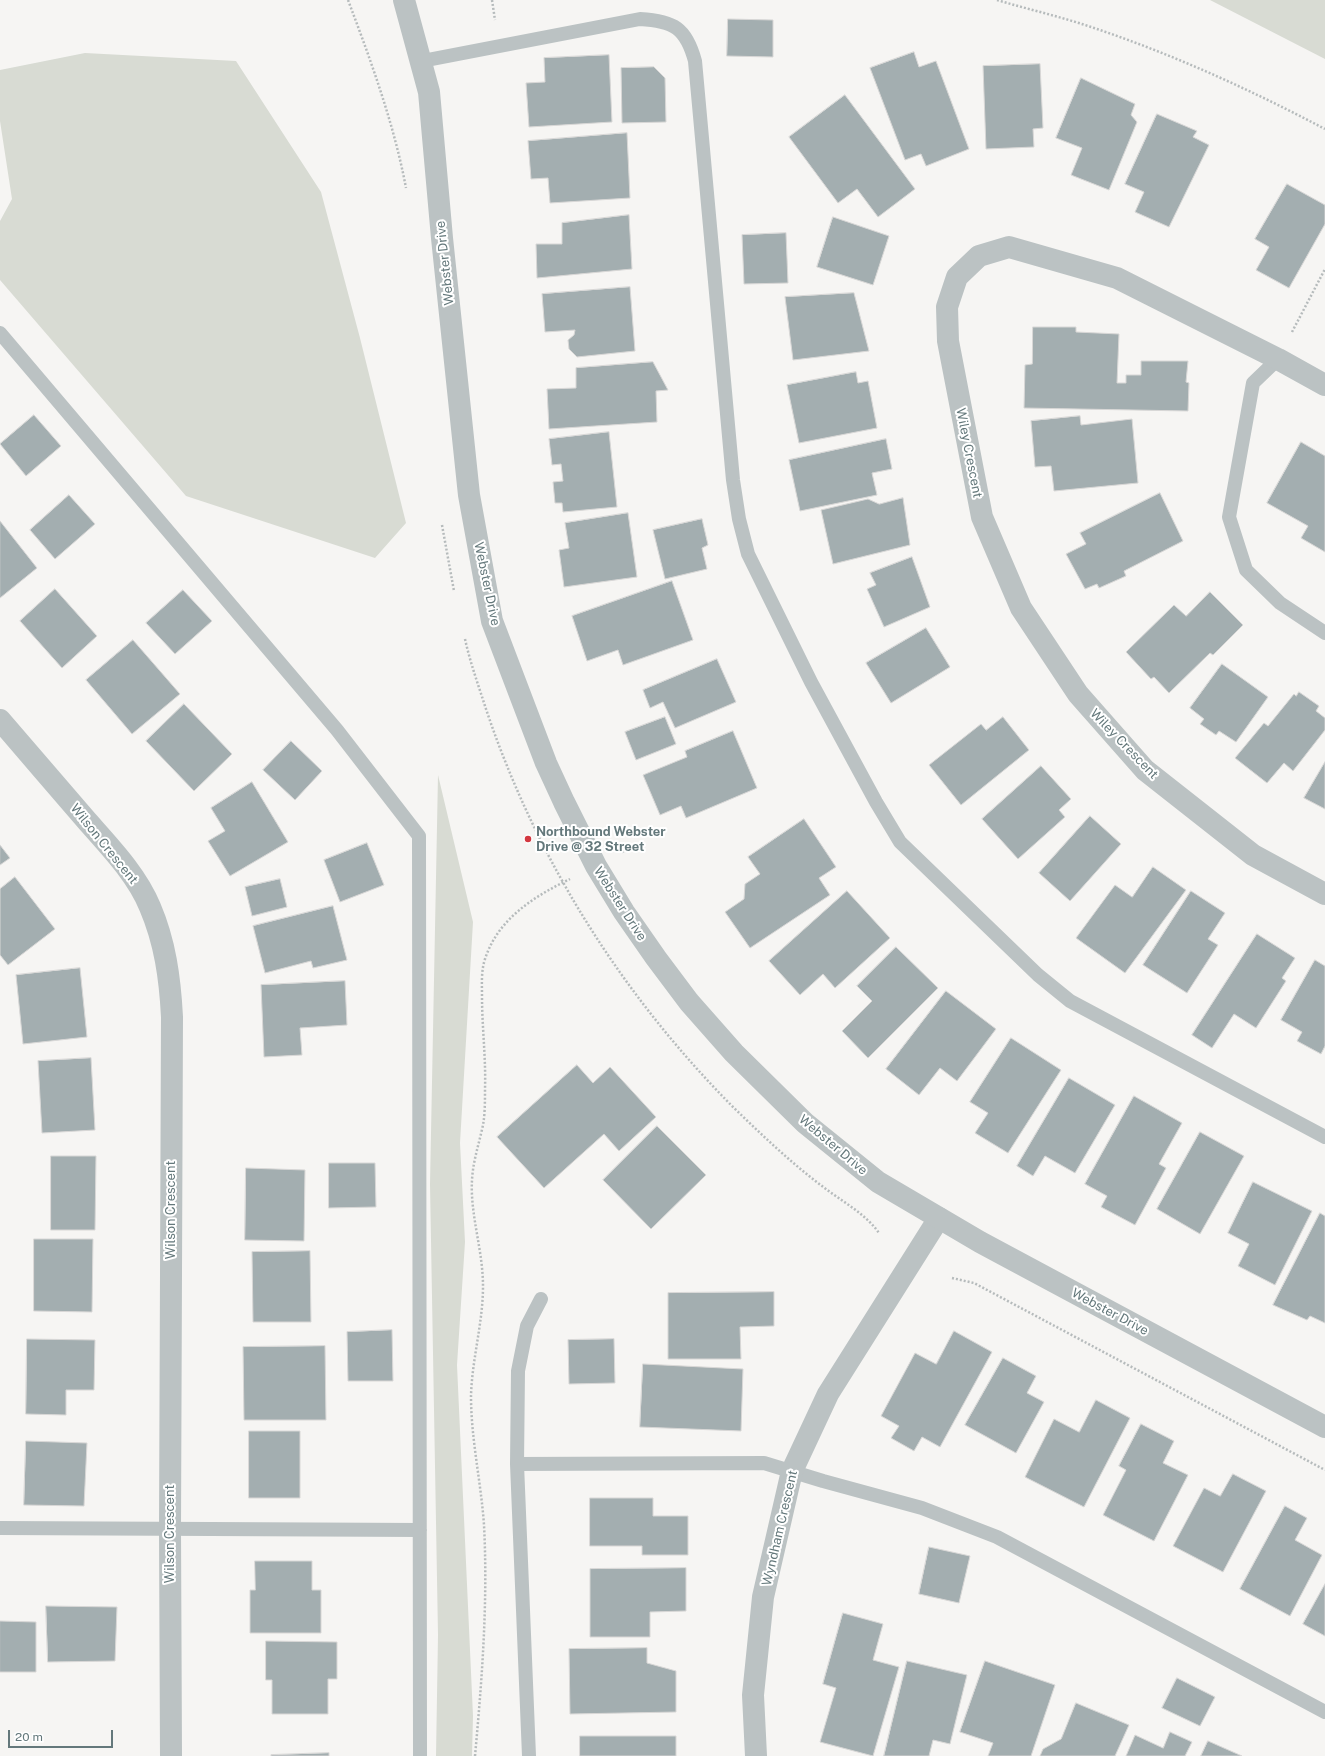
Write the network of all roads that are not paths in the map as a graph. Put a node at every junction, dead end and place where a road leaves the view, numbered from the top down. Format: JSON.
{"nodes":[{"id":1,"x":404,"y":0,"type":"edge"},
{"id":2,"x":422,"y":61,"type":"junction"},
{"id":3,"x":0,"y":333,"type":"edge"},
{"id":4,"x":1278,"y":359,"type":"junction"},
{"id":5,"x":1325,"y":385,"type":"edge"},
{"id":6,"x":1325,"y":633,"type":"edge"},
{"id":7,"x":0,"y":720,"type":"edge"},
{"id":8,"x":1325,"y":894,"type":"edge"},
{"id":9,"x":1325,"y":1137,"type":"edge"},
{"id":10,"x":938,"y":1218,"type":"junction"},
{"id":11,"x":541,"y":1299,"type":"dead end"},
{"id":12,"x":1325,"y":1426,"type":"edge"},
{"id":13,"x":517,"y":1464,"type":"junction"},
{"id":14,"x":792,"y":1471,"type":"junction"},
{"id":15,"x":0,"y":1528,"type":"edge"},
{"id":16,"x":170,"y":1529,"type":"junction"},
{"id":17,"x":420,"y":1530,"type":"junction"},
{"id":18,"x":1325,"y":1712,"type":"edge"},
{"id":19,"x":171,"y":1756,"type":"edge"},
{"id":20,"x":420,"y":1756,"type":"edge"},
{"id":21,"x":529,"y":1756,"type":"edge"},
{"id":22,"x":756,"y":1756,"type":"edge"}],
"edges":[{"from":1,"to":2,"type":"street","name":"Webster Drive"},
{"from":2,"to":9,"type":"lane"},
{"from":2,"to":10,"type":"street","name":"Webster Drive"},
{"from":3,"to":17,"type":"lane"},
{"from":4,"to":5,"type":"street","name":"Wiley Crescent"},
{"from":4,"to":6,"type":"lane"},
{"from":4,"to":8,"type":"street","name":"Wiley Crescent"},
{"from":7,"to":16,"type":"street","name":"Wilson Crescent"},
{"from":10,"to":12,"type":"street","name":"Webster Drive"},
{"from":10,"to":14,"type":"street","name":"Wyndham Crescent"},
{"from":11,"to":13,"type":"lane"},
{"from":13,"to":14,"type":"lane"},
{"from":13,"to":21,"type":"lane"},
{"from":14,"to":18,"type":"lane"},
{"from":14,"to":22,"type":"street","name":"Wyndham Crescent"},
{"from":15,"to":16,"type":"lane"},
{"from":16,"to":17,"type":"lane"},
{"from":16,"to":19,"type":"street","name":"Wilson Crescent"},
{"from":17,"to":20,"type":"lane"}]}
